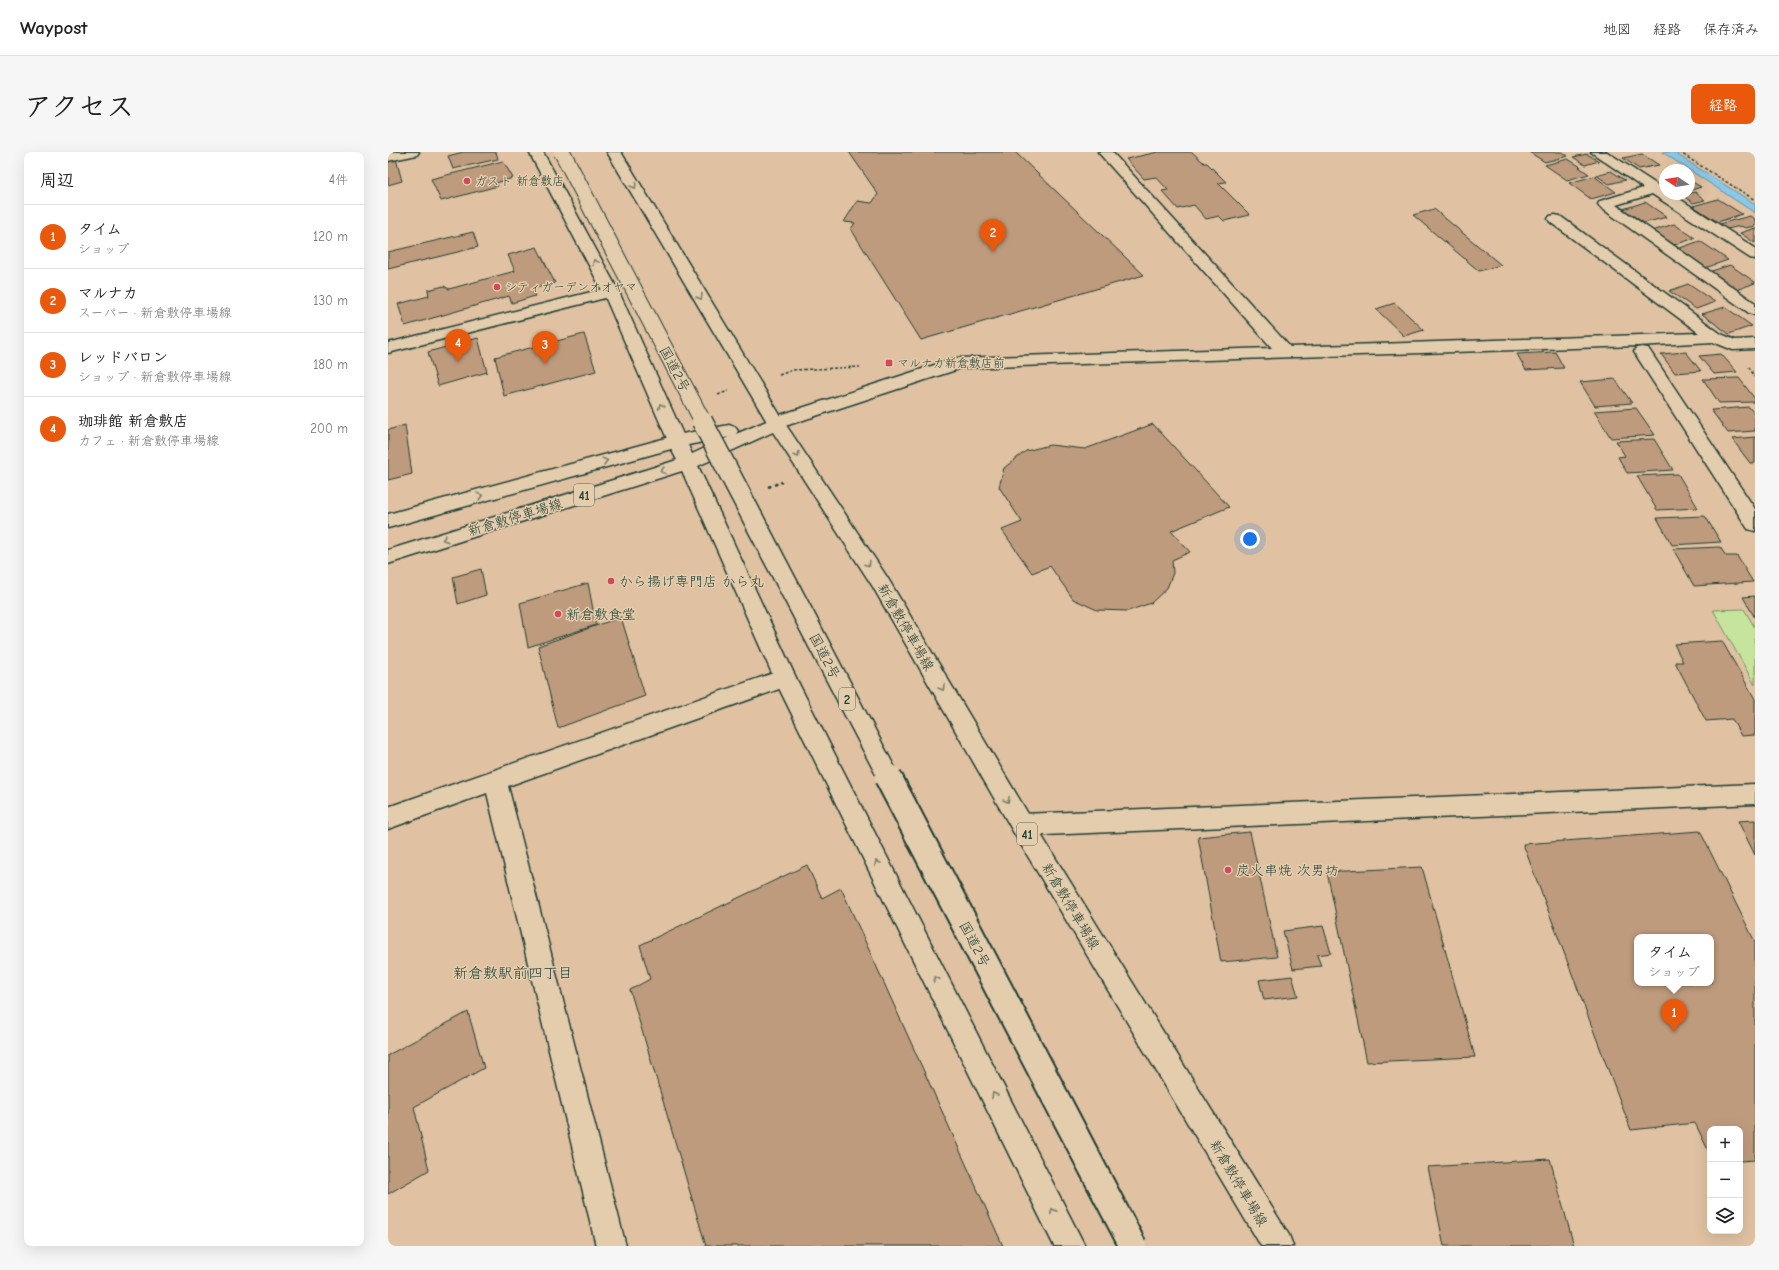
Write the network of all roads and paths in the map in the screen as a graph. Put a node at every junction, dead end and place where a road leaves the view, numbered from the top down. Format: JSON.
{"nodes":[{"id":1,"x":412,"y":152,"type":"edge"},
{"id":2,"x":536,"y":152,"type":"edge"},
{"id":3,"x":562,"y":152,"type":"edge"},
{"id":4,"x":614,"y":152,"type":"edge"},
{"id":5,"x":1106,"y":152,"type":"edge"},
{"id":6,"x":1598,"y":152,"type":"edge"},
{"id":7,"x":1679,"y":152,"type":"edge"},
{"id":8,"x":388,"y":157,"type":"edge"},
{"id":9,"x":1654,"y":189,"type":"junction"},
{"id":10,"x":1755,"y":200,"type":"edge"},
{"id":11,"x":1555,"y":219,"type":"dead end"},
{"id":12,"x":1755,"y":255,"type":"edge"},
{"id":13,"x":611,"y":292,"type":"junction"},
{"id":14,"x":1755,"y":310,"type":"edge"},
{"id":15,"x":1715,"y":337,"type":"junction"},
{"id":16,"x":1755,"y":344,"type":"edge"},
{"id":17,"x":388,"y":348,"type":"edge"},
{"id":18,"x":1642,"y":352,"type":"dead end"},
{"id":19,"x":1286,"y":353,"type":"junction"},
{"id":20,"x":776,"y":423,"type":"junction"},
{"id":21,"x":677,"y":441,"type":"junction"},
{"id":22,"x":688,"y":462,"type":"junction"},
{"id":23,"x":388,"y":521,"type":"edge"},
{"id":24,"x":1755,"y":524,"type":"edge"},
{"id":25,"x":388,"y":557,"type":"edge"},
{"id":26,"x":785,"y":678,"type":"junction"},
{"id":27,"x":495,"y":780,"type":"junction"},
{"id":28,"x":1755,"y":794,"type":"edge"},
{"id":29,"x":388,"y":818,"type":"edge"},
{"id":30,"x":1022,"y":825,"type":"junction"},
{"id":31,"x":612,"y":1246,"type":"edge"},
{"id":32,"x":1070,"y":1246,"type":"edge"},
{"id":33,"x":1133,"y":1246,"type":"edge"},
{"id":34,"x":1278,"y":1246,"type":"edge"}],
"edges":[{"from":1,"to":8,"type":"main road"},
{"from":13,"to":2,"type":"main road","one_way":true},
{"from":3,"to":33,"type":"main road","name":"国道2号","number":"2","bridge":true},
{"from":4,"to":20,"type":"main road","one_way":true},
{"from":5,"to":19,"type":"main road"},
{"from":6,"to":9,"type":"main road"},
{"from":7,"to":10,"type":"path"},
{"from":9,"to":12,"type":"main road"},
{"from":9,"to":14,"type":"main road"},
{"from":11,"to":15,"type":"main road"},
{"from":13,"to":17,"type":"main road"},
{"from":21,"to":13,"type":"main road","one_way":true},
{"from":15,"to":16,"type":"main road"},
{"from":15,"to":19,"type":"main road"},
{"from":18,"to":24,"type":"main road"},
{"from":19,"to":20,"type":"main road"},
{"from":20,"to":21,"type":"main road","name":"新倉敷停車場線","number":"41"},
{"from":20,"to":22,"type":"main road","name":"新倉敷停車場線","number":"41"},
{"from":20,"to":30,"type":"main road","name":"新倉敷停車場線","number":"41","one_way":true},
{"from":21,"to":22,"type":"main road"},
{"from":23,"to":21,"type":"main road","name":"新倉敷停車場線","number":"41","one_way":true},
{"from":22,"to":25,"type":"main road","name":"新倉敷停車場線","number":"41","one_way":true},
{"from":22,"to":26,"type":"main road"},
{"from":26,"to":27,"type":"main road"},
{"from":32,"to":26,"type":"main road","one_way":true},
{"from":27,"to":29,"type":"main road"},
{"from":27,"to":31,"type":"main road"},
{"from":28,"to":30,"type":"main road"},
{"from":30,"to":34,"type":"main road","name":"新倉敷停車場線","number":"41"}]}
